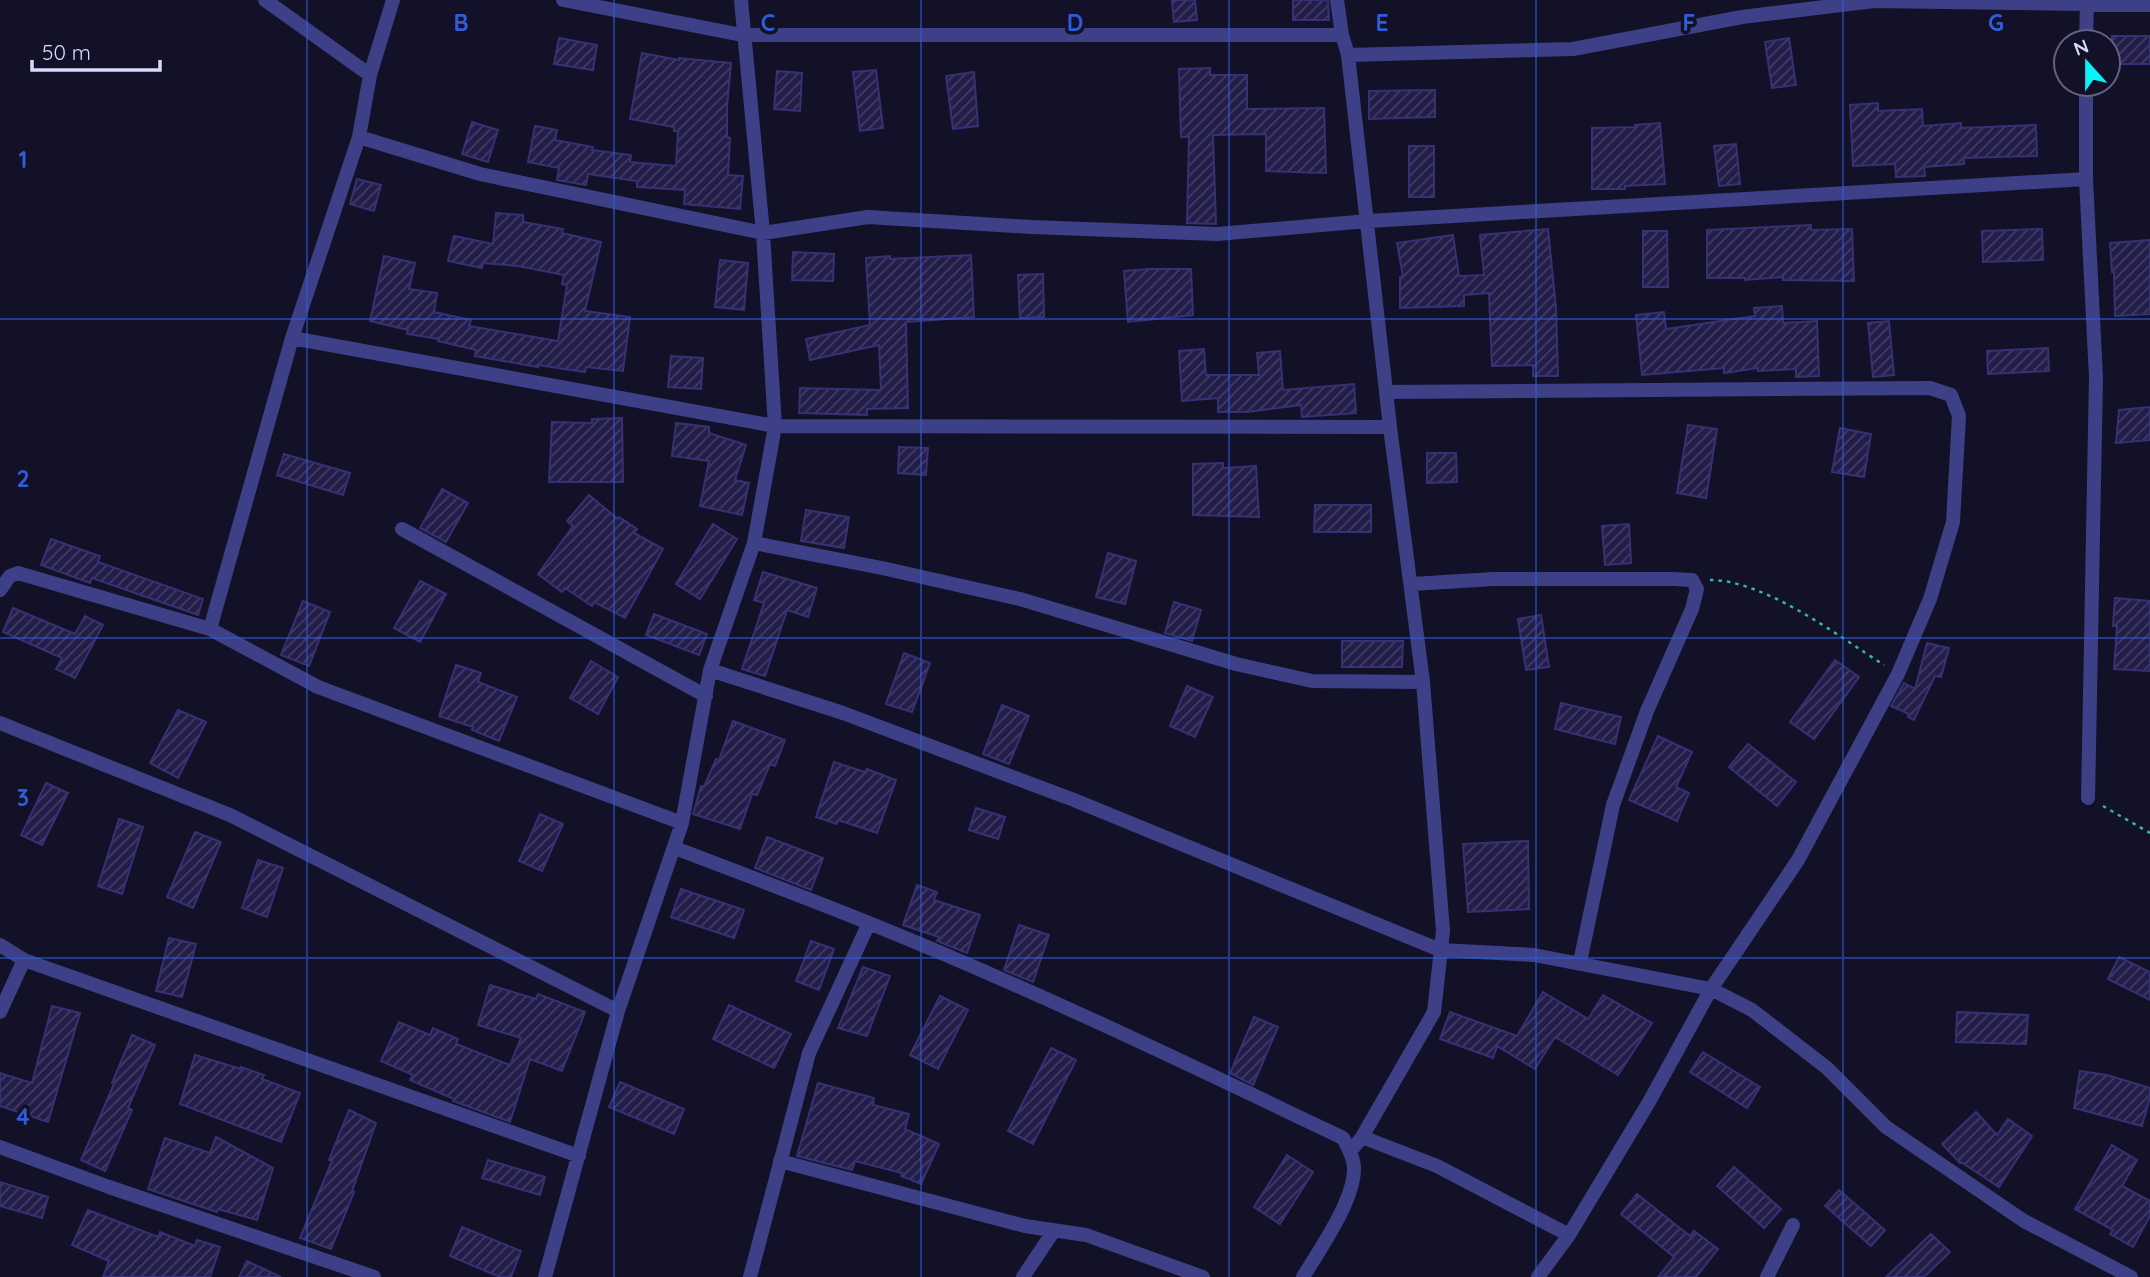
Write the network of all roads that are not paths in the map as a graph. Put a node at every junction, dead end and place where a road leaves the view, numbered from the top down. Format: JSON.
{"nodes":[{"id":1,"x":265,"y":0,"type":"edge"},
{"id":2,"x":393,"y":0,"type":"edge"},
{"id":3,"x":563,"y":0,"type":"edge"},
{"id":4,"x":741,"y":0,"type":"edge"},
{"id":5,"x":1337,"y":0,"type":"edge"},
{"id":6,"x":1874,"y":1,"type":"edge"},
{"id":7,"x":2087,"y":2,"type":"edge"},
{"id":8,"x":2150,"y":5,"type":"edge"},
{"id":9,"x":2087,"y":28,"type":"edge"},
{"id":10,"x":742,"y":35,"type":"junction"},
{"id":11,"x":1342,"y":35,"type":"junction"},
{"id":12,"x":1348,"y":55,"type":"junction"},
{"id":13,"x":370,"y":75,"type":"junction"},
{"id":14,"x":2086,"y":98,"type":"edge"},
{"id":15,"x":359,"y":137,"type":"junction"},
{"id":16,"x":2086,"y":178,"type":"junction"},
{"id":17,"x":1368,"y":222,"type":"junction"},
{"id":18,"x":763,"y":233,"type":"junction"},
{"id":19,"x":292,"y":338,"type":"junction"},
{"id":20,"x":1386,"y":392,"type":"junction"},
{"id":21,"x":775,"y":426,"type":"junction"},
{"id":22,"x":1390,"y":427,"type":"junction"},
{"id":23,"x":402,"y":529,"type":"dead end"},
{"id":24,"x":754,"y":542,"type":"junction"},
{"id":25,"x":1412,"y":583,"type":"junction"},
{"id":26,"x":0,"y":590,"type":"edge"},
{"id":27,"x":210,"y":629,"type":"junction"},
{"id":28,"x":710,"y":670,"type":"junction"},
{"id":29,"x":1423,"y":682,"type":"junction"},
{"id":30,"x":706,"y":696,"type":"junction"},
{"id":31,"x":0,"y":723,"type":"edge"},
{"id":32,"x":2088,"y":797,"type":"road end"},
{"id":33,"x":682,"y":823,"type":"junction"},
{"id":34,"x":675,"y":848,"type":"junction"},
{"id":35,"x":869,"y":923,"type":"junction"},
{"id":36,"x":0,"y":945,"type":"edge"},
{"id":37,"x":1440,"y":950,"type":"junction"},
{"id":38,"x":24,"y":960,"type":"junction"},
{"id":39,"x":1580,"y":962,"type":"junction"},
{"id":40,"x":1711,"y":989,"type":"junction"},
{"id":41,"x":618,"y":1011,"type":"junction"},
{"id":42,"x":0,"y":1012,"type":"edge"},
{"id":43,"x":1362,"y":1137,"type":"junction"},
{"id":44,"x":0,"y":1147,"type":"edge"},
{"id":45,"x":1350,"y":1152,"type":"junction"},
{"id":46,"x":579,"y":1156,"type":"junction"},
{"id":47,"x":780,"y":1161,"type":"junction"},
{"id":48,"x":1793,"y":1225,"type":"dead end"},
{"id":49,"x":1025,"y":1226,"type":"junction"},
{"id":50,"x":1053,"y":1232,"type":"junction"},
{"id":51,"x":1569,"y":1235,"type":"junction"},
{"id":52,"x":1035,"y":1255,"type":"junction"},
{"id":53,"x":374,"y":1277,"type":"edge"},
{"id":54,"x":545,"y":1277,"type":"edge"},
{"id":55,"x":750,"y":1277,"type":"edge"},
{"id":56,"x":1023,"y":1277,"type":"edge"},
{"id":57,"x":1203,"y":1277,"type":"edge"},
{"id":58,"x":1303,"y":1277,"type":"edge"},
{"id":59,"x":1538,"y":1277,"type":"edge"},
{"id":60,"x":1767,"y":1277,"type":"edge"},
{"id":61,"x":2131,"y":1277,"type":"edge"}],
"edges":[{"from":1,"to":13,"type":"street"},
{"from":2,"to":13,"type":"street"},
{"from":3,"to":10,"type":"street"},
{"from":4,"to":10,"type":"street"},
{"from":5,"to":11,"type":"street"},
{"from":6,"to":7,"type":"street"},
{"from":6,"to":12,"type":"street"},
{"from":7,"to":8,"type":"street"},
{"from":7,"to":9,"type":"street"},
{"from":10,"to":11,"type":"street"},
{"from":10,"to":18,"type":"street"},
{"from":11,"to":12,"type":"street"},
{"from":12,"to":17,"type":"street"},
{"from":13,"to":15,"type":"street"},
{"from":14,"to":16,"type":"street"},
{"from":15,"to":18,"type":"street"},
{"from":15,"to":19,"type":"street"},
{"from":16,"to":17,"type":"street"},
{"from":16,"to":32,"type":"street"},
{"from":17,"to":18,"type":"street"},
{"from":17,"to":20,"type":"street"},
{"from":18,"to":21,"type":"street"},
{"from":19,"to":21,"type":"street"},
{"from":19,"to":27,"type":"street"},
{"from":20,"to":22,"type":"street"},
{"from":20,"to":40,"type":"street"},
{"from":21,"to":22,"type":"street"},
{"from":21,"to":24,"type":"street"},
{"from":22,"to":25,"type":"street"},
{"from":23,"to":30,"type":"street"},
{"from":24,"to":28,"type":"street"},
{"from":24,"to":29,"type":"street"},
{"from":25,"to":29,"type":"street"},
{"from":25,"to":39,"type":"street"},
{"from":26,"to":27,"type":"street"},
{"from":27,"to":33,"type":"street"},
{"from":28,"to":30,"type":"street"},
{"from":28,"to":37,"type":"street"},
{"from":29,"to":37,"type":"street"},
{"from":30,"to":33,"type":"street"},
{"from":31,"to":41,"type":"street"},
{"from":33,"to":34,"type":"street"},
{"from":34,"to":35,"type":"street"},
{"from":34,"to":41,"type":"street"},
{"from":35,"to":45,"type":"street"},
{"from":35,"to":47,"type":"street"},
{"from":36,"to":38,"type":"street"},
{"from":37,"to":39,"type":"street"},
{"from":37,"to":43,"type":"street"},
{"from":38,"to":42,"type":"street"},
{"from":38,"to":46,"type":"street"},
{"from":39,"to":40,"type":"street"},
{"from":40,"to":51,"type":"street"},
{"from":40,"to":61,"type":"street"},
{"from":41,"to":46,"type":"street"},
{"from":43,"to":45,"type":"street"},
{"from":43,"to":51,"type":"street"},
{"from":44,"to":53,"type":"street"},
{"from":45,"to":58,"type":"street"},
{"from":46,"to":54,"type":"street"},
{"from":47,"to":49,"type":"street"},
{"from":47,"to":55,"type":"street"},
{"from":48,"to":60,"type":"street"},
{"from":49,"to":50,"type":"street"},
{"from":49,"to":52,"type":"street"},
{"from":50,"to":52,"type":"street"},
{"from":50,"to":57,"type":"street"},
{"from":51,"to":59,"type":"street"},
{"from":52,"to":56,"type":"street"}]}
